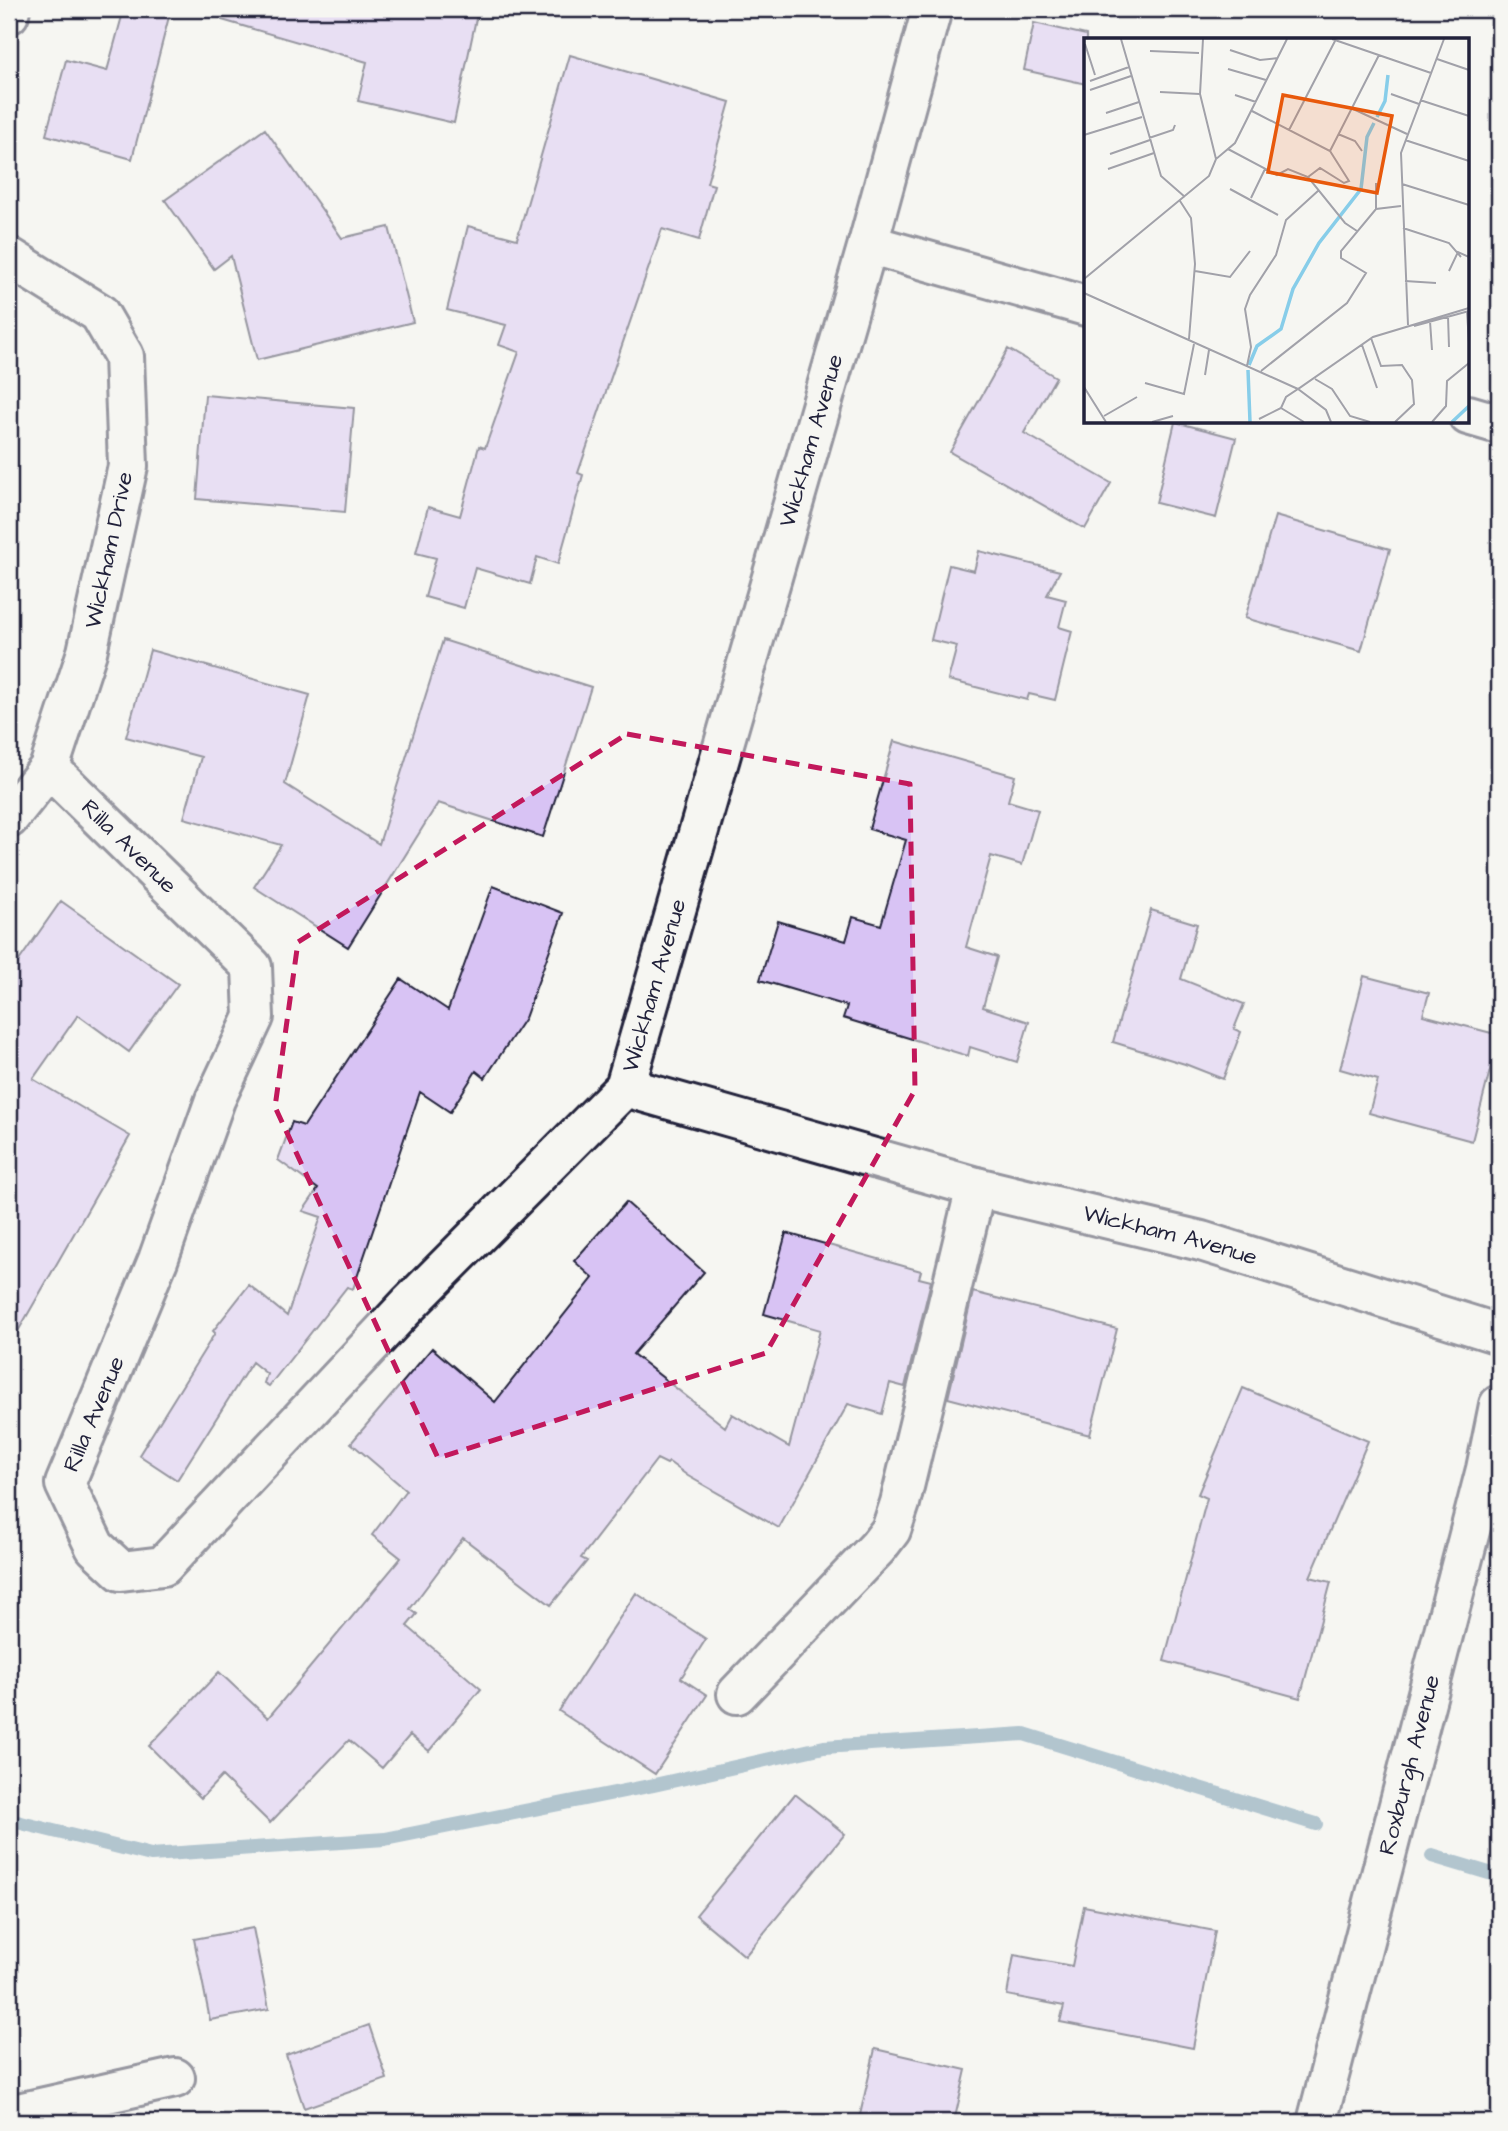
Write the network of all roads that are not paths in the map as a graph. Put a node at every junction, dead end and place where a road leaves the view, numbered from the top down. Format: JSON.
{"nodes":[{"id":1,"x":10,"y":9,"type":"edge"},
{"id":2,"x":932,"y":9,"type":"edge"},
{"id":3,"x":9,"y":14,"type":"edge"},
{"id":4,"x":868,"y":244,"type":"junction"},
{"id":5,"x":9,"y":257,"type":"edge"},
{"id":6,"x":1084,"y":305,"type":"edge"},
{"id":7,"x":1470,"y":416,"type":"edge"},
{"id":8,"x":1499,"y":424,"type":"edge"},
{"id":9,"x":49,"y":768,"type":"junction"},
{"id":10,"x":9,"y":818,"type":"edge"},
{"id":11,"x":625,"y":1087,"type":"junction"},
{"id":12,"x":976,"y":1187,"type":"junction"},
{"id":13,"x":1499,"y":1334,"type":"edge"},
{"id":14,"x":1499,"y":1405,"type":"edge"},
{"id":15,"x":737,"y":1694,"type":"dead end"},
{"id":16,"x":175,"y":2078,"type":"dead end"},
{"id":17,"x":9,"y":2115,"type":"edge"},
{"id":18,"x":1317,"y":2122,"type":"edge"}],
"edges":[{"from":1,"to":3,"type":"street"},
{"from":2,"to":4,"type":"street","name":"Wickham Avenue"},
{"from":4,"to":6,"type":"street"},
{"from":4,"to":11,"type":"street","name":"Wickham Avenue"},
{"from":5,"to":9,"type":"street","name":"Wickham Drive"},
{"from":7,"to":8,"type":"street"},
{"from":9,"to":10,"type":"street"},
{"from":9,"to":11,"type":"street","name":"Rilla Avenue"},
{"from":11,"to":12,"type":"street","name":"Wickham Avenue"},
{"from":12,"to":13,"type":"street","name":"Wickham Avenue"},
{"from":12,"to":15,"type":"street"},
{"from":14,"to":18,"type":"street","name":"Roxburgh Avenue"},
{"from":16,"to":17,"type":"street"}]}
